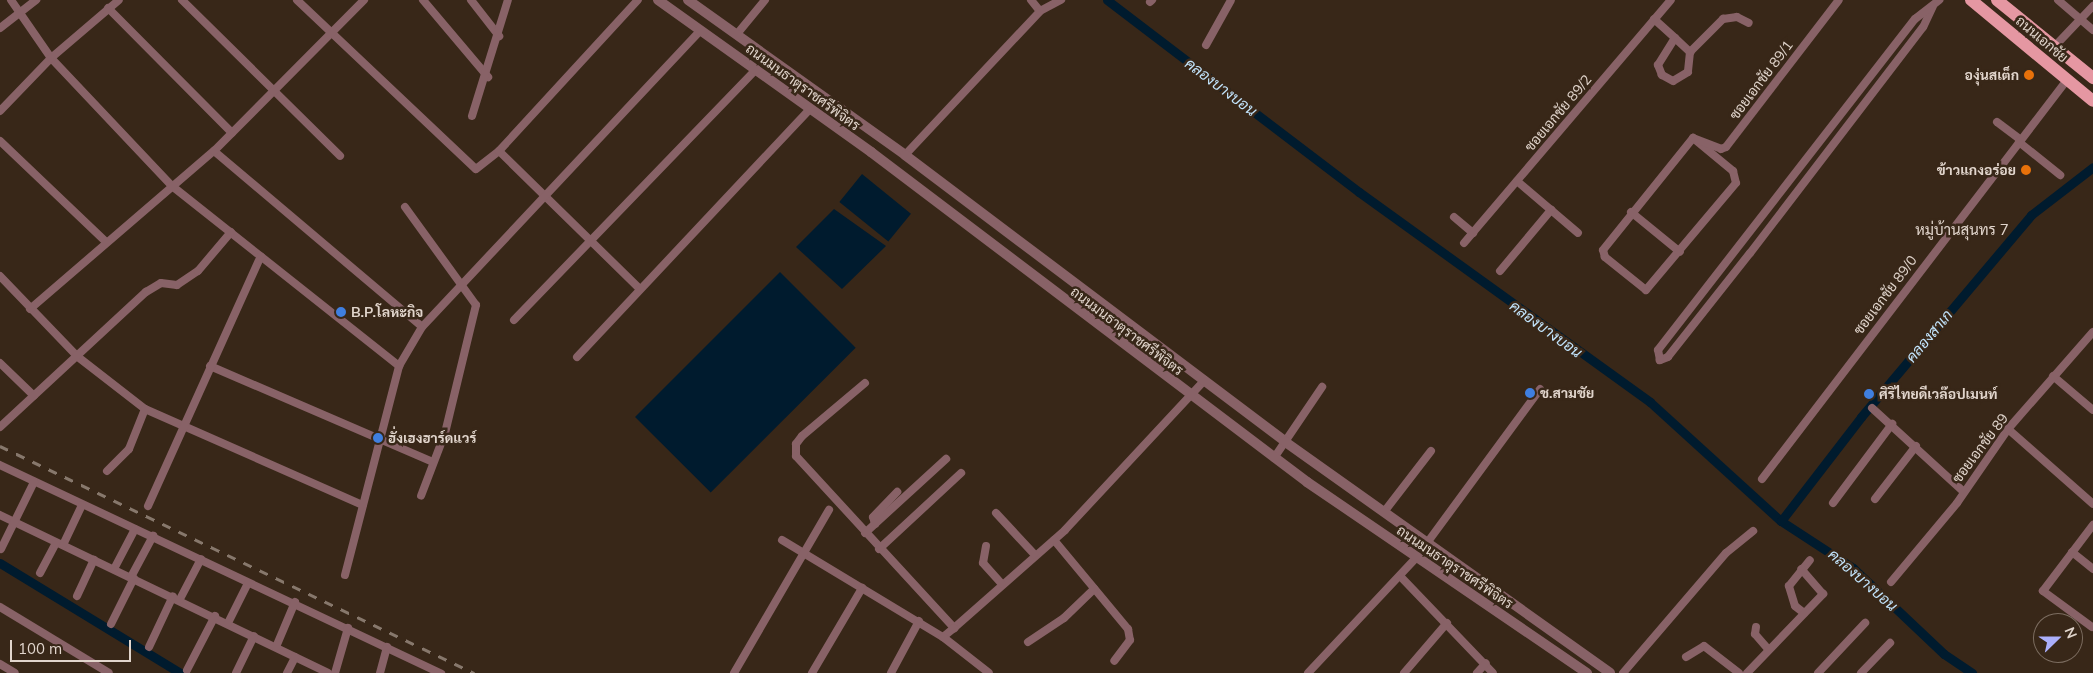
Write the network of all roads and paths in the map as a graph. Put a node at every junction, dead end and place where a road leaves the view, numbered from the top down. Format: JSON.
{"nodes":[{"id":1,"x":11,"y":0,"type":"edge"},
{"id":2,"x":36,"y":0,"type":"edge"},
{"id":3,"x":119,"y":0,"type":"edge"},
{"id":4,"x":182,"y":0,"type":"edge"},
{"id":5,"x":297,"y":0,"type":"edge"},
{"id":6,"x":364,"y":0,"type":"edge"},
{"id":7,"x":423,"y":0,"type":"edge"},
{"id":8,"x":471,"y":0,"type":"edge"},
{"id":9,"x":508,"y":0,"type":"edge"},
{"id":10,"x":638,"y":0,"type":"edge"},
{"id":11,"x":658,"y":0,"type":"edge"},
{"id":12,"x":688,"y":0,"type":"edge"},
{"id":13,"x":766,"y":0,"type":"edge"},
{"id":14,"x":1031,"y":0,"type":"edge"},
{"id":15,"x":1061,"y":0,"type":"edge"},
{"id":16,"x":1231,"y":0,"type":"edge"},
{"id":17,"x":1670,"y":0,"type":"edge"},
{"id":18,"x":1839,"y":0,"type":"edge"},
{"id":19,"x":1972,"y":0,"type":"edge"},
{"id":20,"x":1997,"y":0,"type":"edge"},
{"id":21,"x":2058,"y":0,"type":"edge"},
{"id":22,"x":1936,"y":3,"type":"edge"},
{"id":23,"x":2093,"y":6,"type":"edge"},
{"id":24,"x":108,"y":8,"type":"junction"},
{"id":25,"x":1040,"y":11,"type":"junction"},
{"id":26,"x":19,"y":13,"type":"junction"},
{"id":27,"x":1654,"y":19,"type":"junction"},
{"id":28,"x":2080,"y":20,"type":"junction"},
{"id":29,"x":1749,"y":23,"type":"dead end"},
{"id":30,"x":0,"y":28,"type":"edge"},
{"id":31,"x":700,"y":30,"type":"junction"},
{"id":32,"x":2093,"y":30,"type":"edge"},
{"id":33,"x":737,"y":34,"type":"junction"},
{"id":34,"x":331,"y":36,"type":"junction"},
{"id":35,"x":499,"y":36,"type":"junction"},
{"id":36,"x":1675,"y":38,"type":"junction"},
{"id":37,"x":1206,"y":45,"type":"dead end"},
{"id":38,"x":2054,"y":47,"type":"junction"},
{"id":39,"x":1690,"y":52,"type":"junction"},
{"id":40,"x":51,"y":58,"type":"junction"},
{"id":41,"x":756,"y":69,"type":"junction"},
{"id":42,"x":488,"y":77,"type":"junction"},
{"id":43,"x":2093,"y":78,"type":"edge"},
{"id":44,"x":2067,"y":80,"type":"junction"},
{"id":45,"x":275,"y":92,"type":"junction"},
{"id":46,"x":2093,"y":101,"type":"edge"},
{"id":47,"x":810,"y":108,"type":"junction"},
{"id":48,"x":0,"y":111,"type":"edge"},
{"id":49,"x":472,"y":116,"type":"dead end"},
{"id":50,"x":1997,"y":122,"type":"dead end"},
{"id":51,"x":232,"y":133,"type":"junction"},
{"id":52,"x":1693,"y":138,"type":"junction"},
{"id":53,"x":0,"y":141,"type":"edge"},
{"id":54,"x":2020,"y":141,"type":"junction"},
{"id":55,"x":214,"y":151,"type":"junction"},
{"id":56,"x":500,"y":151,"type":"junction"},
{"id":57,"x":905,"y":154,"type":"junction"},
{"id":58,"x":340,"y":156,"type":"dead end"},
{"id":59,"x":2060,"y":175,"type":"dead end"},
{"id":60,"x":1517,"y":182,"type":"junction"},
{"id":61,"x":172,"y":186,"type":"junction"},
{"id":62,"x":543,"y":196,"type":"junction"},
{"id":63,"x":405,"y":207,"type":"dead end"},
{"id":64,"x":1551,"y":210,"type":"junction"},
{"id":65,"x":1632,"y":212,"type":"junction"},
{"id":66,"x":1454,"y":217,"type":"dead end"},
{"id":67,"x":231,"y":232,"type":"junction"},
{"id":68,"x":1473,"y":232,"type":"junction"},
{"id":69,"x":1578,"y":233,"type":"dead end"},
{"id":70,"x":106,"y":242,"type":"junction"},
{"id":71,"x":590,"y":242,"type":"junction"},
{"id":72,"x":1464,"y":243,"type":"dead end"},
{"id":73,"x":1680,"y":252,"type":"junction"},
{"id":74,"x":261,"y":256,"type":"junction"},
{"id":75,"x":1500,"y":271,"type":"dead end"},
{"id":76,"x":0,"y":276,"type":"edge"},
{"id":77,"x":463,"y":282,"type":"junction"},
{"id":78,"x":640,"y":289,"type":"junction"},
{"id":79,"x":30,"y":309,"type":"junction"},
{"id":80,"x":514,"y":320,"type":"dead end"},
{"id":81,"x":422,"y":326,"type":"junction"},
{"id":82,"x":2093,"y":332,"type":"edge"},
{"id":83,"x":78,"y":357,"type":"junction"},
{"id":84,"x":577,"y":357,"type":"dead end"},
{"id":85,"x":0,"y":363,"type":"edge"},
{"id":86,"x":210,"y":366,"type":"junction"},
{"id":87,"x":399,"y":366,"type":"junction"},
{"id":88,"x":2053,"y":376,"type":"junction"},
{"id":89,"x":1205,"y":380,"type":"junction"},
{"id":90,"x":865,"y":383,"type":"dead end"},
{"id":91,"x":1322,"y":387,"type":"dead end"},
{"id":92,"x":1540,"y":389,"type":"dead end"},
{"id":93,"x":34,"y":396,"type":"junction"},
{"id":94,"x":1190,"y":396,"type":"junction"},
{"id":95,"x":1872,"y":408,"type":"dead end"},
{"id":96,"x":145,"y":409,"type":"junction"},
{"id":97,"x":2093,"y":410,"type":"edge"},
{"id":98,"x":1892,"y":424,"type":"junction"},
{"id":99,"x":183,"y":426,"type":"junction"},
{"id":100,"x":0,"y":427,"type":"edge"},
{"id":101,"x":2008,"y":429,"type":"junction"},
{"id":102,"x":379,"y":438,"type":"junction"},
{"id":103,"x":1284,"y":441,"type":"junction"},
{"id":104,"x":1916,"y":446,"type":"junction"},
{"id":105,"x":1431,"y":452,"type":"dead end"},
{"id":106,"x":1274,"y":458,"type":"junction"},
{"id":107,"x":946,"y":459,"type":"dead end"},
{"id":108,"x":433,"y":462,"type":"junction"},
{"id":109,"x":0,"y":465,"type":"edge"},
{"id":110,"x":107,"y":471,"type":"dead end"},
{"id":111,"x":961,"y":473,"type":"dead end"},
{"id":112,"x":1762,"y":479,"type":"dead end"},
{"id":113,"x":34,"y":482,"type":"junction"},
{"id":114,"x":1963,"y":491,"type":"junction"},
{"id":115,"x":897,"y":492,"type":"dead end"},
{"id":116,"x":420,"y":496,"type":"dead end"},
{"id":117,"x":1875,"y":499,"type":"dead end"},
{"id":118,"x":1833,"y":503,"type":"dead end"},
{"id":119,"x":2093,"y":504,"type":"edge"},
{"id":120,"x":82,"y":505,"type":"junction"},
{"id":121,"x":363,"y":505,"type":"junction"},
{"id":122,"x":148,"y":506,"type":"dead end"},
{"id":123,"x":830,"y":510,"type":"dead end"},
{"id":124,"x":1384,"y":512,"type":"junction"},
{"id":125,"x":996,"y":513,"type":"dead end"},
{"id":126,"x":0,"y":515,"type":"edge"},
{"id":127,"x":15,"y":523,"type":"junction"},
{"id":128,"x":875,"y":524,"type":"junction"},
{"id":129,"x":2093,"y":525,"type":"edge"},
{"id":130,"x":134,"y":529,"type":"junction"},
{"id":131,"x":1753,"y":531,"type":"dead end"},
{"id":132,"x":865,"y":533,"type":"junction"},
{"id":133,"x":154,"y":536,"type":"junction"},
{"id":134,"x":782,"y":540,"type":"dead end"},
{"id":135,"x":1054,"y":540,"type":"junction"},
{"id":136,"x":1427,"y":543,"type":"junction"},
{"id":137,"x":59,"y":544,"type":"junction"},
{"id":138,"x":986,"y":546,"type":"dead end"},
{"id":139,"x":1,"y":549,"type":"edge"},
{"id":140,"x":879,"y":549,"type":"junction"},
{"id":141,"x":2072,"y":552,"type":"junction"},
{"id":142,"x":805,"y":553,"type":"junction"},
{"id":143,"x":1034,"y":554,"type":"junction"},
{"id":144,"x":1416,"y":558,"type":"junction"},
{"id":145,"x":201,"y":559,"type":"junction"},
{"id":146,"x":94,"y":560,"type":"junction"},
{"id":147,"x":1810,"y":560,"type":"dead end"},
{"id":148,"x":114,"y":569,"type":"junction"},
{"id":149,"x":2093,"y":569,"type":"edge"},
{"id":150,"x":1801,"y":570,"type":"junction"},
{"id":151,"x":40,"y":573,"type":"dead end"},
{"id":152,"x":346,"y":575,"type":"dead end"},
{"id":153,"x":1400,"y":576,"type":"junction"},
{"id":154,"x":133,"y":578,"type":"junction"},
{"id":155,"x":1891,"y":582,"type":"dead end"},
{"id":156,"x":248,"y":583,"type":"junction"},
{"id":157,"x":1001,"y":583,"type":"junction"},
{"id":158,"x":862,"y":588,"type":"junction"},
{"id":159,"x":1094,"y":589,"type":"junction"},
{"id":160,"x":77,"y":596,"type":"dead end"},
{"id":161,"x":177,"y":597,"type":"junction"},
{"id":162,"x":295,"y":602,"type":"junction"},
{"id":163,"x":0,"y":607,"type":"edge"},
{"id":164,"x":1804,"y":613,"type":"junction"},
{"id":165,"x":215,"y":616,"type":"junction"},
{"id":166,"x":919,"y":621,"type":"junction"},
{"id":167,"x":228,"y":622,"type":"junction"},
{"id":168,"x":1448,"y":623,"type":"junction"},
{"id":169,"x":1865,"y":623,"type":"dead end"},
{"id":170,"x":111,"y":624,"type":"dead end"},
{"id":171,"x":1756,"y":627,"type":"dead end"},
{"id":172,"x":2092,"y":627,"type":"dead end"},
{"id":173,"x":348,"y":628,"type":"junction"},
{"id":174,"x":954,"y":628,"type":"junction"},
{"id":175,"x":254,"y":636,"type":"junction"},
{"id":176,"x":943,"y":637,"type":"junction"},
{"id":177,"x":1028,"y":642,"type":"dead end"},
{"id":178,"x":1890,"y":643,"type":"dead end"},
{"id":179,"x":149,"y":647,"type":"dead end"},
{"id":180,"x":276,"y":647,"type":"junction"},
{"id":181,"x":387,"y":647,"type":"junction"},
{"id":182,"x":1768,"y":649,"type":"junction"},
{"id":183,"x":296,"y":657,"type":"junction"},
{"id":184,"x":1686,"y":657,"type":"dead end"},
{"id":185,"x":1114,"y":661,"type":"dead end"},
{"id":186,"x":1486,"y":663,"type":"junction"},
{"id":187,"x":0,"y":664,"type":"edge"},
{"id":188,"x":187,"y":670,"type":"dead end"},
{"id":189,"x":432,"y":671,"type":"edge"},
{"id":190,"x":15,"y":673,"type":"edge"},
{"id":191,"x":109,"y":673,"type":"edge"},
{"id":192,"x":236,"y":673,"type":"edge"},
{"id":193,"x":287,"y":673,"type":"edge"},
{"id":194,"x":328,"y":673,"type":"edge"},
{"id":195,"x":335,"y":673,"type":"edge"},
{"id":196,"x":380,"y":673,"type":"edge"},
{"id":197,"x":441,"y":673,"type":"edge"},
{"id":198,"x":734,"y":673,"type":"edge"},
{"id":199,"x":812,"y":673,"type":"edge"},
{"id":200,"x":891,"y":673,"type":"edge"},
{"id":201,"x":989,"y":673,"type":"edge"},
{"id":202,"x":1308,"y":673,"type":"edge"},
{"id":203,"x":1404,"y":673,"type":"edge"},
{"id":204,"x":1477,"y":673,"type":"edge"},
{"id":205,"x":1493,"y":673,"type":"edge"},
{"id":206,"x":1587,"y":673,"type":"edge"},
{"id":207,"x":1610,"y":673,"type":"edge"},
{"id":208,"x":1623,"y":673,"type":"edge"},
{"id":209,"x":1739,"y":673,"type":"edge"},
{"id":210,"x":1747,"y":673,"type":"edge"},
{"id":211,"x":1818,"y":673,"type":"edge"},
{"id":212,"x":1861,"y":673,"type":"edge"}],
"edges":[{"from":1,"to":26,"type":"street"},
{"from":2,"to":26,"type":"street"},
{"from":3,"to":24,"type":"street"},
{"from":4,"to":45,"type":"street"},
{"from":5,"to":34,"type":"street"},
{"from":6,"to":34,"type":"street"},
{"from":7,"to":42,"type":"street"},
{"from":8,"to":35,"type":"street"},
{"from":9,"to":35,"type":"street"},
{"from":10,"to":56,"type":"street"},
{"from":11,"to":31,"type":"street","name":"ถนนมนธาตุราชศรีพิจิตร"},
{"from":12,"to":33,"type":"street","name":"ถนนมนธาตุราชศรีพิจิตร"},
{"from":13,"to":33,"type":"street"},
{"from":14,"to":25,"type":"street"},
{"from":15,"to":25,"type":"street"},
{"from":16,"to":37,"type":"street"},
{"from":17,"to":27,"type":"street","name":"ซอยเอกชัย 89/2"},
{"from":18,"to":52,"type":"street","name":"ซอยเอกชัย 89/1"},
{"from":19,"to":44,"type":"main road","name":"ถนนเอกชัย"},
{"from":20,"to":38,"type":"main road","name":"ถนนเอกชัย"},
{"from":21,"to":28,"type":"street"},
{"from":22,"to":22,"type":"street"},
{"from":23,"to":28,"type":"street"},
{"from":24,"to":40,"type":"street"},
{"from":24,"to":51,"type":"street"},
{"from":25,"to":57,"type":"street"},
{"from":26,"to":30,"type":"street"},
{"from":26,"to":40,"type":"street"},
{"from":27,"to":36,"type":"street"},
{"from":27,"to":60,"type":"street","name":"ซอยเอกชัย 89/2"},
{"from":28,"to":32,"type":"street"},
{"from":28,"to":38,"type":"street"},
{"from":29,"to":39,"type":"street"},
{"from":31,"to":41,"type":"street","name":"ถนนมนธาตุราชศรีพิจิตร"},
{"from":31,"to":62,"type":"street"},
{"from":33,"to":57,"type":"street","name":"ถนนมนธาตุราชศรีพิจิตร"},
{"from":34,"to":45,"type":"street"},
{"from":34,"to":56,"type":"street"},
{"from":35,"to":42,"type":"street"},
{"from":36,"to":39,"type":"street"},
{"from":36,"to":39,"type":"street"},
{"from":38,"to":43,"type":"main road","name":"ถนนเอกชัย"},
{"from":40,"to":48,"type":"street"},
{"from":40,"to":61,"type":"street"},
{"from":41,"to":47,"type":"street","name":"ถนนมนธาตุราชศรีพิจิตร"},
{"from":41,"to":71,"type":"street"},
{"from":42,"to":49,"type":"street"},
{"from":44,"to":46,"type":"main road","name":"ถนนเอกชัย"},
{"from":44,"to":54,"type":"street","name":"ซอยเอกชัย 89/0"},
{"from":45,"to":51,"type":"street"},
{"from":45,"to":58,"type":"street"},
{"from":47,"to":78,"type":"street"},
{"from":47,"to":94,"type":"street","name":"ถนนมนธาตุราชศรีพิจิตร"},
{"from":50,"to":54,"type":"street"},
{"from":51,"to":55,"type":"street"},
{"from":52,"to":65,"type":"street"},
{"from":52,"to":73,"type":"street"},
{"from":53,"to":70,"type":"street"},
{"from":54,"to":59,"type":"street"},
{"from":54,"to":112,"type":"street","name":"ซอยเอกชัย 89/0"},
{"from":55,"to":61,"type":"street"},
{"from":55,"to":81,"type":"street"},
{"from":56,"to":62,"type":"street"},
{"from":57,"to":89,"type":"street","name":"ถนนมนธาตุราชศรีพิจิตร"},
{"from":60,"to":64,"type":"street"},
{"from":60,"to":68,"type":"street","name":"ซอยเอกชัย 89/2"},
{"from":61,"to":67,"type":"street"},
{"from":61,"to":70,"type":"street"},
{"from":62,"to":71,"type":"street"},
{"from":62,"to":77,"type":"street"},
{"from":63,"to":77,"type":"street"},
{"from":64,"to":69,"type":"street"},
{"from":64,"to":75,"type":"street"},
{"from":65,"to":73,"type":"street"},
{"from":65,"to":73,"type":"street"},
{"from":66,"to":68,"type":"street"},
{"from":67,"to":74,"type":"street"},
{"from":67,"to":83,"type":"street"},
{"from":68,"to":72,"type":"street","name":"ซอยเอกชัย 89/2"},
{"from":70,"to":79,"type":"street"},
{"from":71,"to":78,"type":"street"},
{"from":71,"to":80,"type":"street"},
{"from":74,"to":86,"type":"street"},
{"from":74,"to":87,"type":"street"},
{"from":76,"to":79,"type":"street"},
{"from":77,"to":81,"type":"street"},
{"from":77,"to":108,"type":"street"},
{"from":78,"to":84,"type":"street"},
{"from":79,"to":83,"type":"street"},
{"from":81,"to":87,"type":"street"},
{"from":82,"to":88,"type":"street","name":"ซอยเอกชัย 89"},
{"from":83,"to":93,"type":"street"},
{"from":83,"to":96,"type":"street"},
{"from":85,"to":93,"type":"street"},
{"from":86,"to":99,"type":"street"},
{"from":86,"to":102,"type":"street"},
{"from":87,"to":102,"type":"street"},
{"from":88,"to":97,"type":"street"},
{"from":88,"to":101,"type":"street","name":"ซอยเอกชัย 89"},
{"from":89,"to":94,"type":"street"},
{"from":89,"to":103,"type":"street","name":"ถนนมนธาตุราชศรีพิจิตร"},
{"from":90,"to":132,"type":"street"},
{"from":91,"to":103,"type":"street"},
{"from":92,"to":136,"type":"street"},
{"from":93,"to":100,"type":"street"},
{"from":94,"to":106,"type":"street","name":"ถนนมนธาตุราชศรีพิจิตร"},
{"from":94,"to":135,"type":"street"},
{"from":95,"to":98,"type":"street"},
{"from":96,"to":99,"type":"street"},
{"from":96,"to":110,"type":"street"},
{"from":98,"to":104,"type":"street"},
{"from":98,"to":118,"type":"street"},
{"from":99,"to":121,"type":"street"},
{"from":99,"to":122,"type":"street"},
{"from":101,"to":114,"type":"street","name":"ซอยเอกชัย 89"},
{"from":101,"to":119,"type":"street"},
{"from":102,"to":108,"type":"street"},
{"from":102,"to":121,"type":"street"},
{"from":103,"to":106,"type":"street"},
{"from":103,"to":124,"type":"street","name":"ถนนมนธาตุราชศรีพิจิตร"},
{"from":104,"to":114,"type":"street"},
{"from":104,"to":117,"type":"street"},
{"from":105,"to":124,"type":"street"},
{"from":106,"to":144,"type":"street","name":"ถนนมนธาตุราชศรีพิจิตร"},
{"from":107,"to":128,"type":"street"},
{"from":108,"to":116,"type":"street"},
{"from":109,"to":113,"type":"street"},
{"from":111,"to":140,"type":"street"},
{"from":113,"to":120,"type":"street"},
{"from":113,"to":127,"type":"street"},
{"from":114,"to":155,"type":"street","name":"ซอยเอกชัย 89"},
{"from":115,"to":128,"type":"street"},
{"from":120,"to":130,"type":"street"},
{"from":120,"to":137,"type":"street"},
{"from":121,"to":152,"type":"street"},
{"from":123,"to":142,"type":"street"},
{"from":124,"to":136,"type":"street","name":"ถนนมนธาตุราชศรีพิจิตร"},
{"from":125,"to":143,"type":"street"},
{"from":126,"to":127,"type":"street"},
{"from":127,"to":137,"type":"street"},
{"from":127,"to":139,"type":"street"},
{"from":128,"to":132,"type":"street"},
{"from":129,"to":141,"type":"street"},
{"from":130,"to":133,"type":"street"},
{"from":130,"to":148,"type":"street"},
{"from":131,"to":208,"type":"street"},
{"from":132,"to":140,"type":"street"},
{"from":133,"to":145,"type":"street"},
{"from":133,"to":154,"type":"street"},
{"from":134,"to":142,"type":"street"},
{"from":135,"to":143,"type":"street"},
{"from":135,"to":159,"type":"street"},
{"from":136,"to":207,"type":"street","name":"ถนนมนธาตุราชศรีพิจิตร"},
{"from":137,"to":146,"type":"street"},
{"from":137,"to":151,"type":"street"},
{"from":138,"to":157,"type":"street"},
{"from":140,"to":174,"type":"street"},
{"from":141,"to":149,"type":"street"},
{"from":141,"to":172,"type":"street"},
{"from":142,"to":158,"type":"street"},
{"from":142,"to":198,"type":"street"},
{"from":143,"to":157,"type":"street"},
{"from":144,"to":153,"type":"street"},
{"from":144,"to":206,"type":"street","name":"ถนนมนธาตุราชศรีพิจิตร"},
{"from":145,"to":156,"type":"street"},
{"from":145,"to":161,"type":"street"},
{"from":146,"to":148,"type":"street"},
{"from":146,"to":160,"type":"street"},
{"from":147,"to":150,"type":"street"},
{"from":148,"to":154,"type":"street"},
{"from":150,"to":164,"type":"street"},
{"from":150,"to":164,"type":"street"},
{"from":153,"to":168,"type":"street"},
{"from":153,"to":202,"type":"street"},
{"from":154,"to":161,"type":"street"},
{"from":154,"to":170,"type":"street"},
{"from":156,"to":162,"type":"street"},
{"from":156,"to":167,"type":"street"},
{"from":157,"to":174,"type":"street"},
{"from":158,"to":166,"type":"street"},
{"from":158,"to":199,"type":"street"},
{"from":159,"to":177,"type":"street"},
{"from":159,"to":185,"type":"street"},
{"from":161,"to":165,"type":"street"},
{"from":161,"to":179,"type":"street"},
{"from":162,"to":173,"type":"street"},
{"from":162,"to":180,"type":"street"},
{"from":163,"to":191,"type":"street"},
{"from":164,"to":182,"type":"street"},
{"from":165,"to":167,"type":"street"},
{"from":165,"to":188,"type":"street"},
{"from":166,"to":176,"type":"street"},
{"from":166,"to":200,"type":"street"},
{"from":167,"to":175,"type":"street"},
{"from":168,"to":186,"type":"street"},
{"from":168,"to":203,"type":"street"},
{"from":169,"to":211,"type":"street"},
{"from":171,"to":182,"type":"street"},
{"from":173,"to":181,"type":"street"},
{"from":173,"to":195,"type":"street"},
{"from":174,"to":176,"type":"street"},
{"from":175,"to":180,"type":"street"},
{"from":175,"to":192,"type":"street"},
{"from":176,"to":201,"type":"street"},
{"from":178,"to":212,"type":"street"},
{"from":180,"to":183,"type":"street"},
{"from":181,"to":189,"type":"street"},
{"from":181,"to":196,"type":"street"},
{"from":182,"to":210,"type":"street"},
{"from":183,"to":193,"type":"street"},
{"from":183,"to":194,"type":"street"},
{"from":184,"to":209,"type":"street"},
{"from":186,"to":204,"type":"street"},
{"from":186,"to":205,"type":"street"},
{"from":187,"to":190,"type":"street"},
{"from":189,"to":197,"type":"street"}]}
